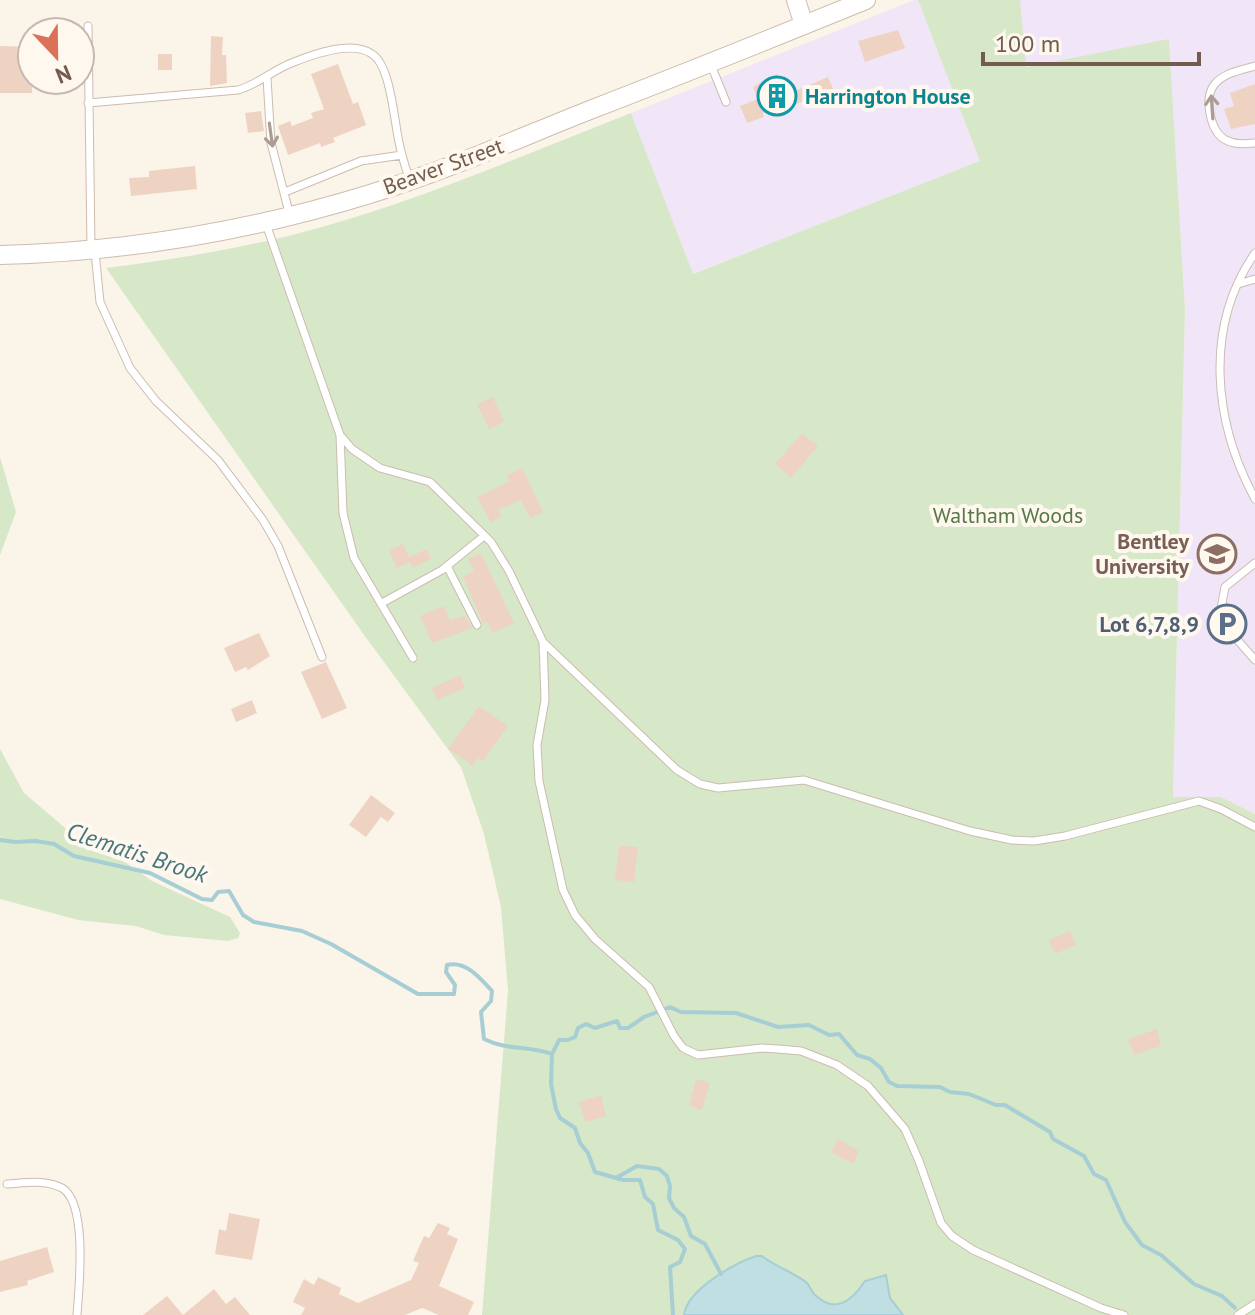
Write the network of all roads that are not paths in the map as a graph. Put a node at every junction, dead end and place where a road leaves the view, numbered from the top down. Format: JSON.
{"nodes":[{"id":1,"x":796,"y":0,"type":"edge"},
{"id":2,"x":866,"y":0,"type":"edge"},
{"id":3,"x":804,"y":25,"type":"junction"},
{"id":4,"x":710,"y":63,"type":"junction"},
{"id":5,"x":1255,"y":66,"type":"edge"},
{"id":6,"x":267,"y":78,"type":"junction"},
{"id":7,"x":88,"y":96,"type":"edge"},
{"id":8,"x":726,"y":102,"type":"dead end"},
{"id":9,"x":88,"y":103,"type":"junction"},
{"id":10,"x":1255,"y":143,"type":"edge"},
{"id":11,"x":402,"y":155,"type":"junction"},
{"id":12,"x":410,"y":180,"type":"junction"},
{"id":13,"x":285,"y":192,"type":"junction"},
{"id":14,"x":290,"y":216,"type":"junction"},
{"id":15,"x":265,"y":222,"type":"junction"},
{"id":16,"x":93,"y":250,"type":"junction"},
{"id":17,"x":1255,"y":253,"type":"edge"},
{"id":18,"x":0,"y":255,"type":"edge"},
{"id":19,"x":1255,"y":279,"type":"edge"},
{"id":20,"x":1238,"y":284,"type":"junction"},
{"id":21,"x":340,"y":435,"type":"junction"},
{"id":22,"x":1255,"y":499,"type":"edge"},
{"id":23,"x":484,"y":536,"type":"junction"},
{"id":24,"x":1255,"y":563,"type":"edge"},
{"id":25,"x":447,"y":566,"type":"junction"},
{"id":26,"x":382,"y":603,"type":"junction"},
{"id":27,"x":477,"y":625,"type":"dead end"},
{"id":28,"x":543,"y":642,"type":"junction"},
{"id":29,"x":322,"y":657,"type":"dead end"},
{"id":30,"x":413,"y":658,"type":"dead end"},
{"id":31,"x":1255,"y":660,"type":"edge"},
{"id":32,"x":1255,"y":827,"type":"edge"},
{"id":33,"x":7,"y":1184,"type":"dead end"},
{"id":34,"x":1255,"y":1304,"type":"edge"},
{"id":35,"x":77,"y":1315,"type":"edge"},
{"id":36,"x":1124,"y":1315,"type":"edge"},
{"id":37,"x":1238,"y":1315,"type":"edge"}],
"edges":[{"from":1,"to":3,"type":"main road"},
{"from":2,"to":3,"type":"main road","name":"Beaver Street"},
{"from":3,"to":4,"type":"main road","name":"Beaver Street"},
{"from":4,"to":8,"type":"lane"},
{"from":4,"to":12,"type":"main road","name":"Beaver Street"},
{"from":10,"to":5,"type":"lane","one_way":true},
{"from":6,"to":9,"type":"lane"},
{"from":6,"to":11,"type":"lane"},
{"from":6,"to":13,"type":"lane","one_way":true},
{"from":7,"to":9,"type":"lane"},
{"from":9,"to":16,"type":"lane"},
{"from":11,"to":12,"type":"lane"},
{"from":11,"to":13,"type":"lane"},
{"from":12,"to":14,"type":"main road","name":"Beaver Street"},
{"from":13,"to":14,"type":"lane"},
{"from":14,"to":15,"type":"main road","name":"Beaver Street"},
{"from":15,"to":16,"type":"main road","name":"Beaver Street"},
{"from":15,"to":21,"type":"lane"},
{"from":16,"to":18,"type":"main road","name":"Beaver Street"},
{"from":16,"to":29,"type":"lane"},
{"from":17,"to":20,"type":"lane"},
{"from":19,"to":20,"type":"lane"},
{"from":20,"to":22,"type":"lane"},
{"from":21,"to":23,"type":"lane"},
{"from":21,"to":26,"type":"lane"},
{"from":23,"to":25,"type":"lane"},
{"from":23,"to":28,"type":"lane"},
{"from":24,"to":31,"type":"lane"},
{"from":25,"to":26,"type":"lane"},
{"from":25,"to":27,"type":"lane"},
{"from":26,"to":30,"type":"lane"},
{"from":28,"to":32,"type":"lane"},
{"from":28,"to":36,"type":"lane"},
{"from":33,"to":35,"type":"lane"},
{"from":34,"to":37,"type":"lane"}]}
